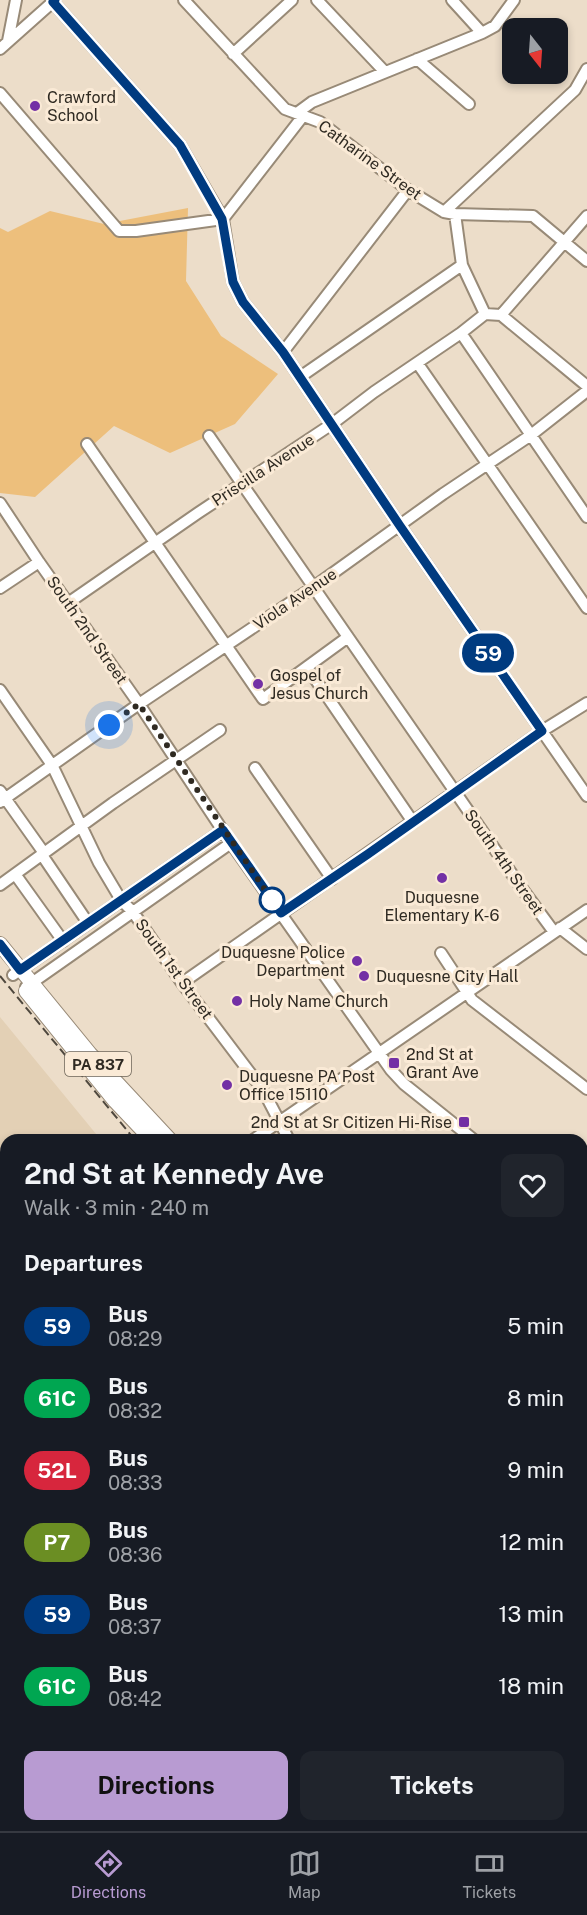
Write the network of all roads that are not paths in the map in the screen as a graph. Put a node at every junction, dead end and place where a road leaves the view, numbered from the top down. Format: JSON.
{"nodes":[{"id":1,"x":16,"y":0,"type":"edge"},
{"id":2,"x":184,"y":0,"type":"edge"},
{"id":3,"x":292,"y":0,"type":"edge"},
{"id":4,"x":317,"y":0,"type":"edge"},
{"id":5,"x":452,"y":0,"type":"edge"},
{"id":6,"x":514,"y":0,"type":"edge"},
{"id":7,"x":54,"y":1,"type":"edge"},
{"id":8,"x":482,"y":33,"type":"junction"},
{"id":9,"x":4,"y":45,"type":"edge"},
{"id":10,"x":233,"y":54,"type":"junction"},
{"id":11,"x":417,"y":59,"type":"junction"},
{"id":12,"x":587,"y":69,"type":"edge"},
{"id":13,"x":384,"y":71,"type":"junction"},
{"id":14,"x":0,"y":93,"type":"edge"},
{"id":15,"x":469,"y":104,"type":"dead end"},
{"id":16,"x":300,"y":114,"type":"junction"},
{"id":17,"x":408,"y":190,"type":"junction"},
{"id":18,"x":449,"y":213,"type":"junction"},
{"id":19,"x":587,"y":216,"type":"edge"},
{"id":20,"x":222,"y":219,"type":"junction"},
{"id":21,"x":564,"y":243,"type":"junction"},
{"id":22,"x":587,"y":261,"type":"edge"},
{"id":23,"x":462,"y":265,"type":"junction"},
{"id":24,"x":485,"y":314,"type":"junction"},
{"id":25,"x":501,"y":315,"type":"junction"},
{"id":26,"x":461,"y":333,"type":"junction"},
{"id":27,"x":283,"y":352,"type":"junction"},
{"id":28,"x":418,"y":364,"type":"junction"},
{"id":29,"x":300,"y":377,"type":"junction"},
{"id":30,"x":587,"y":388,"type":"edge"},
{"id":31,"x":332,"y":424,"type":"junction"},
{"id":32,"x":531,"y":435,"type":"junction"},
{"id":33,"x":209,"y":436,"type":"dead end"},
{"id":34,"x":87,"y":444,"type":"dead end"},
{"id":35,"x":488,"y":464,"type":"junction"},
{"id":36,"x":242,"y":483,"type":"junction"},
{"id":37,"x":0,"y":503,"type":"edge"},
{"id":38,"x":587,"y":517,"type":"edge"},
{"id":39,"x":400,"y":526,"type":"junction"},
{"id":40,"x":155,"y":544,"type":"junction"},
{"id":41,"x":39,"y":562,"type":"junction"},
{"id":42,"x":315,"y":586,"type":"junction"},
{"id":43,"x":0,"y":588,"type":"edge"},
{"id":44,"x":68,"y":603,"type":"junction"},
{"id":45,"x":587,"y":608,"type":"edge"},
{"id":46,"x":348,"y":637,"type":"junction"},
{"id":47,"x":226,"y":646,"type":"junction"},
{"id":48,"x":307,"y":668,"type":"junction"},
{"id":49,"x":0,"y":690,"type":"edge"},
{"id":50,"x":587,"y":703,"type":"edge"},
{"id":51,"x":139,"y":704,"type":"junction"},
{"id":52,"x":220,"y":730,"type":"dead end"},
{"id":53,"x":542,"y":731,"type":"junction"},
{"id":54,"x":177,"y":760,"type":"junction"},
{"id":55,"x":52,"y":765,"type":"junction"},
{"id":56,"x":255,"y":768,"type":"dead end"},
{"id":57,"x":456,"y":792,"type":"junction"},
{"id":58,"x":587,"y":796,"type":"edge"},
{"id":59,"x":2,"y":797,"type":"edge"},
{"id":60,"x":412,"y":822,"type":"junction"},
{"id":61,"x":82,"y":826,"type":"junction"},
{"id":62,"x":223,"y":830,"type":"junction"},
{"id":63,"x":231,"y":843,"type":"junction"},
{"id":64,"x":43,"y":854,"type":"junction"},
{"id":65,"x":15,"y":874,"type":"junction"},
{"id":66,"x":332,"y":879,"type":"junction"},
{"id":67,"x":0,"y":885,"type":"edge"},
{"id":68,"x":121,"y":900,"type":"junction"},
{"id":69,"x":587,"y":910,"type":"edge"},
{"id":70,"x":133,"y":912,"type":"junction"},
{"id":71,"x":281,"y":913,"type":"junction"},
{"id":72,"x":88,"y":923,"type":"junction"},
{"id":73,"x":557,"y":930,"type":"junction"},
{"id":74,"x":63,"y":941,"type":"junction"},
{"id":75,"x":0,"y":944,"type":"edge"},
{"id":76,"x":587,"y":949,"type":"edge"},
{"id":77,"x":441,"y":953,"type":"dead end"},
{"id":78,"x":0,"y":959,"type":"edge"},
{"id":79,"x":17,"y":972,"type":"junction"},
{"id":80,"x":182,"y":983,"type":"junction"},
{"id":81,"x":28,"y":986,"type":"junction"},
{"id":82,"x":468,"y":992,"type":"junction"},
{"id":83,"x":379,"y":1053,"type":"junction"},
{"id":84,"x":587,"y":1089,"type":"edge"},
{"id":85,"x":279,"y":1122,"type":"junction"},
{"id":86,"x":146,"y":1134,"type":"edge"},
{"id":87,"x":164,"y":1134,"type":"edge"},
{"id":88,"x":262,"y":1134,"type":"edge"},
{"id":89,"x":286,"y":1134,"type":"edge"},
{"id":90,"x":466,"y":1134,"type":"edge"}],
"edges":[{"from":1,"to":9,"type":"street"},
{"from":2,"to":10,"type":"street","name":"Catharine Street"},
{"from":3,"to":10,"type":"street"},
{"from":4,"to":13,"type":"street"},
{"from":5,"to":8,"type":"street"},
{"from":6,"to":8,"type":"street"},
{"from":7,"to":9,"type":"street"},
{"from":7,"to":20,"type":"street"},
{"from":8,"to":11,"type":"street"},
{"from":10,"to":16,"type":"street","name":"Catharine Street"},
{"from":11,"to":13,"type":"street"},
{"from":11,"to":15,"type":"street"},
{"from":12,"to":18,"type":"street"},
{"from":13,"to":16,"type":"street"},
{"from":14,"to":20,"type":"street"},
{"from":16,"to":17,"type":"street","name":"Catharine Street"},
{"from":16,"to":20,"type":"street"},
{"from":17,"to":18,"type":"street","name":"Catharine Street"},
{"from":17,"to":27,"type":"street"},
{"from":18,"to":21,"type":"street","name":"Catharine Street"},
{"from":18,"to":23,"type":"street"},
{"from":19,"to":21,"type":"street"},
{"from":20,"to":27,"type":"street"},
{"from":21,"to":22,"type":"street","name":"Catharine Street"},
{"from":21,"to":25,"type":"street"},
{"from":23,"to":24,"type":"street"},
{"from":23,"to":29,"type":"street"},
{"from":24,"to":25,"type":"street"},
{"from":24,"to":26,"type":"street","name":"Priscilla Avenue"},
{"from":25,"to":30,"type":"street"},
{"from":26,"to":28,"type":"street","name":"Priscilla Avenue"},
{"from":26,"to":32,"type":"street"},
{"from":27,"to":29,"type":"street"},
{"from":28,"to":31,"type":"street","name":"Priscilla Avenue"},
{"from":28,"to":35,"type":"street"},
{"from":29,"to":31,"type":"street"},
{"from":30,"to":32,"type":"street","name":"Viola Avenue"},
{"from":31,"to":36,"type":"street","name":"Priscilla Avenue"},
{"from":31,"to":39,"type":"street"},
{"from":32,"to":35,"type":"street","name":"Viola Avenue"},
{"from":32,"to":38,"type":"street"},
{"from":33,"to":36,"type":"street","name":"South 4th Street"},
{"from":34,"to":40,"type":"street"},
{"from":35,"to":39,"type":"street","name":"Viola Avenue"},
{"from":35,"to":45,"type":"street"},
{"from":36,"to":40,"type":"street","name":"Priscilla Avenue"},
{"from":36,"to":42,"type":"street","name":"South 4th Street"},
{"from":37,"to":41,"type":"street","name":"South 2nd Street"},
{"from":39,"to":42,"type":"street","name":"Viola Avenue"},
{"from":39,"to":53,"type":"street"},
{"from":40,"to":44,"type":"street","name":"Priscilla Avenue"},
{"from":40,"to":47,"type":"street"},
{"from":41,"to":43,"type":"street"},
{"from":41,"to":44,"type":"street","name":"South 2nd Street"},
{"from":42,"to":46,"type":"street","name":"South 4th Street"},
{"from":42,"to":47,"type":"street","name":"Viola Avenue"},
{"from":44,"to":51,"type":"street","name":"South 2nd Street"},
{"from":46,"to":48,"type":"street"},
{"from":46,"to":57,"type":"street","name":"South 4th Street"},
{"from":47,"to":48,"type":"street"},
{"from":47,"to":51,"type":"street","name":"Viola Avenue"},
{"from":48,"to":60,"type":"street"},
{"from":49,"to":55,"type":"street","name":"South 1st Street"},
{"from":50,"to":53,"type":"street"},
{"from":51,"to":54,"type":"street","name":"South 2nd Street"},
{"from":51,"to":55,"type":"street","name":"Viola Avenue"},
{"from":52,"to":54,"type":"street"},
{"from":53,"to":57,"type":"street"},
{"from":53,"to":58,"type":"street"},
{"from":54,"to":61,"type":"street"},
{"from":54,"to":62,"type":"street","name":"South 2nd Street"},
{"from":55,"to":59,"type":"street","name":"Viola Avenue"},
{"from":55,"to":61,"type":"street","name":"South 1st Street"},
{"from":56,"to":66,"type":"street"},
{"from":57,"to":60,"type":"street"},
{"from":57,"to":73,"type":"street","name":"South 4th Street"},
{"from":59,"to":64,"type":"street"},
{"from":60,"to":66,"type":"street"},
{"from":61,"to":64,"type":"street"},
{"from":61,"to":68,"type":"street","name":"South 1st Street"},
{"from":62,"to":63,"type":"street","name":"South 2nd Street"},
{"from":62,"to":68,"type":"street"},
{"from":63,"to":70,"type":"street"},
{"from":63,"to":71,"type":"street","name":"South 2nd Street"},
{"from":64,"to":65,"type":"street"},
{"from":64,"to":72,"type":"street"},
{"from":65,"to":67,"type":"street"},
{"from":65,"to":74,"type":"street"},
{"from":66,"to":71,"type":"street"},
{"from":68,"to":70,"type":"street","name":"South 1st Street"},
{"from":68,"to":72,"type":"street"},
{"from":69,"to":73,"type":"street"},
{"from":70,"to":80,"type":"street","name":"South 1st Street"},
{"from":70,"to":81,"type":"street"},
{"from":71,"to":80,"type":"street"},
{"from":71,"to":83,"type":"street","name":"South 2nd Street"},
{"from":72,"to":74,"type":"street"},
{"from":73,"to":76,"type":"street","name":"South 4th Street"},
{"from":73,"to":82,"type":"street"},
{"from":74,"to":79,"type":"street"},
{"from":75,"to":79,"type":"main road","number":"PA 837"},
{"from":77,"to":82,"type":"street"},
{"from":78,"to":79,"type":"main road","number":"PA 837"},
{"from":79,"to":81,"type":"main road","number":"PA 837"},
{"from":80,"to":85,"type":"street","name":"South 1st Street"},
{"from":81,"to":86,"type":"main road","number":"PA 837"},
{"from":81,"to":87,"type":"main road","number":"PA 837"},
{"from":82,"to":83,"type":"street"},
{"from":82,"to":84,"type":"street"},
{"from":83,"to":85,"type":"street"},
{"from":83,"to":90,"type":"street","name":"South 2nd Street"},
{"from":85,"to":88,"type":"street"},
{"from":85,"to":89,"type":"street","name":"South 1st Street"}]}
